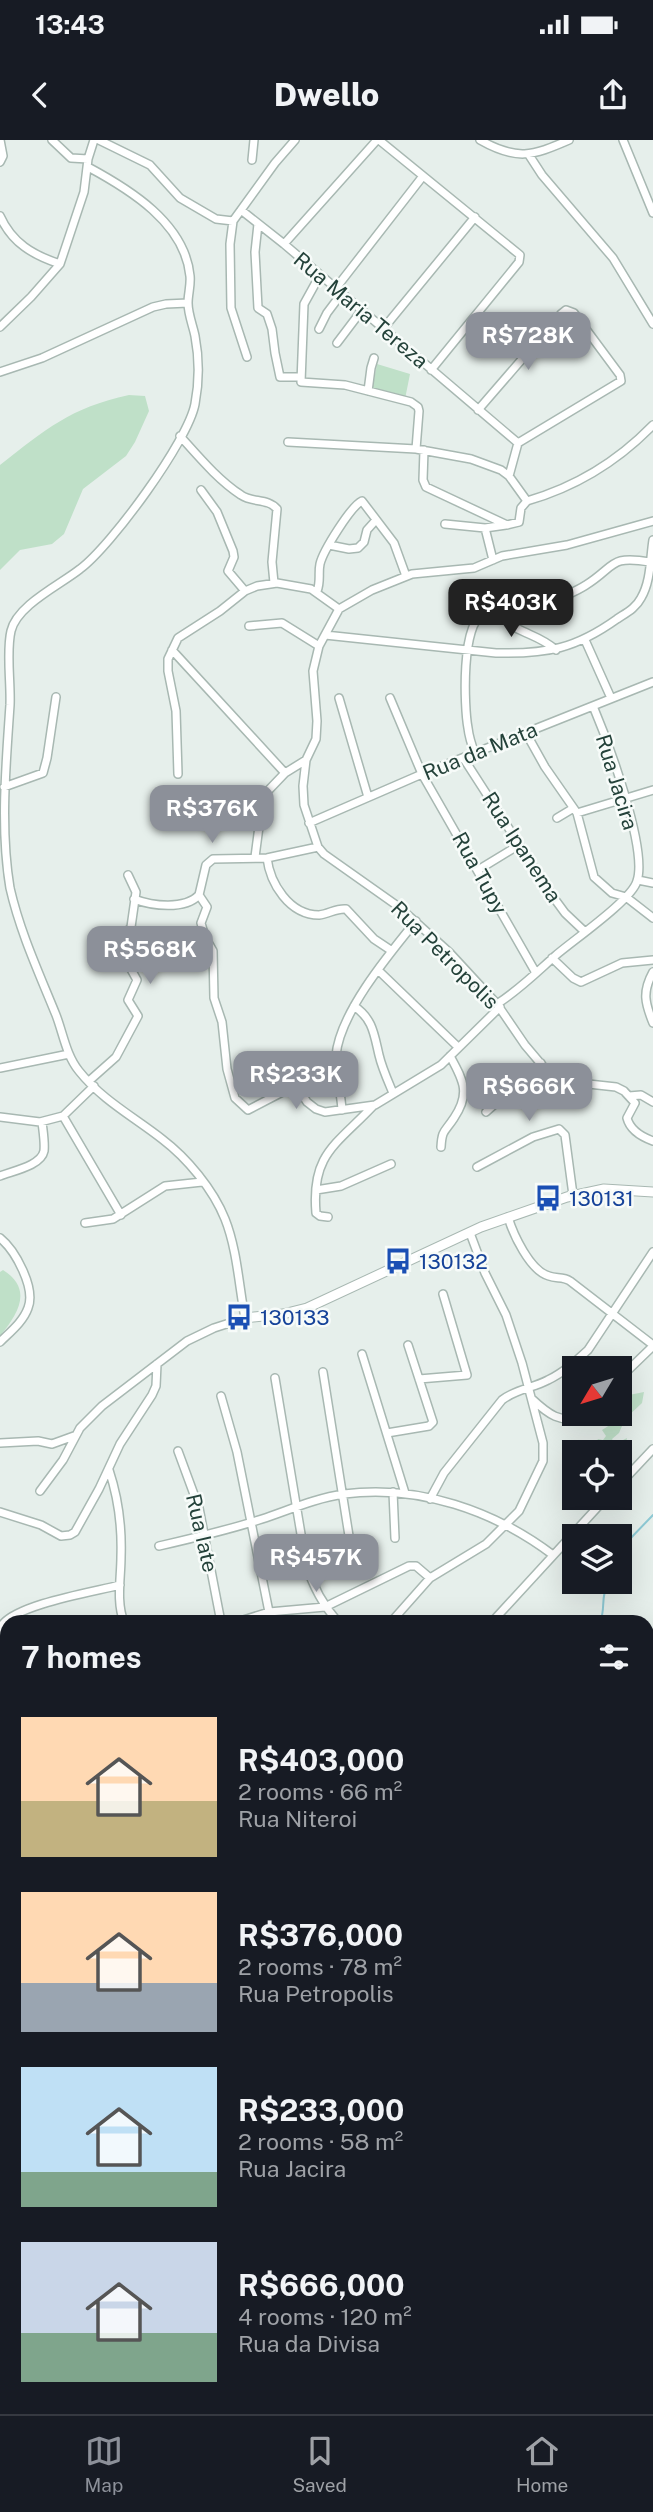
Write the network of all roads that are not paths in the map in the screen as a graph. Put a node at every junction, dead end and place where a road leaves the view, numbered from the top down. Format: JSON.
{"nodes":[{"id":1,"x":0,"y":140,"type":"edge"},
{"id":2,"x":52,"y":140,"type":"edge"},
{"id":3,"x":97,"y":140,"type":"edge"},
{"id":4,"x":254,"y":140,"type":"edge"},
{"id":5,"x":295,"y":140,"type":"edge"},
{"id":6,"x":378,"y":140,"type":"edge"},
{"id":7,"x":480,"y":140,"type":"edge"},
{"id":8,"x":569,"y":140,"type":"edge"},
{"id":9,"x":623,"y":140,"type":"edge"},
{"id":10,"x":529,"y":155,"type":"junction"},
{"id":11,"x":252,"y":160,"type":"dead end"},
{"id":12,"x":0,"y":162,"type":"edge"},
{"id":13,"x":88,"y":163,"type":"junction"},
{"id":14,"x":423,"y":176,"type":"junction"},
{"id":15,"x":240,"y":210,"type":"junction"},
{"id":16,"x":653,"y":213,"type":"edge"},
{"id":17,"x":0,"y":216,"type":"edge"},
{"id":18,"x":475,"y":217,"type":"junction"},
{"id":19,"x":233,"y":221,"type":"junction"},
{"id":20,"x":258,"y":224,"type":"junction"},
{"id":21,"x":284,"y":244,"type":"junction"},
{"id":22,"x":60,"y":264,"type":"junction"},
{"id":23,"x":320,"y":275,"type":"junction"},
{"id":24,"x":339,"y":291,"type":"junction"},
{"id":25,"x":188,"y":303,"type":"junction"},
{"id":26,"x":362,"y":310,"type":"junction"},
{"id":27,"x":653,"y":324,"type":"edge"},
{"id":28,"x":0,"y":327,"type":"edge"},
{"id":29,"x":319,"y":329,"type":"dead end"},
{"id":30,"x":383,"y":329,"type":"junction"},
{"id":31,"x":337,"y":343,"type":"dead end"},
{"id":32,"x":247,"y":357,"type":"dead end"},
{"id":33,"x":374,"y":358,"type":"dead end"},
{"id":34,"x":432,"y":370,"type":"junction"},
{"id":35,"x":0,"y":372,"type":"edge"},
{"id":36,"x":301,"y":379,"type":"junction"},
{"id":37,"x":368,"y":391,"type":"junction"},
{"id":38,"x":478,"y":410,"type":"junction"},
{"id":39,"x":653,"y":425,"type":"edge"},
{"id":40,"x":180,"y":436,"type":"junction"},
{"id":41,"x":288,"y":442,"type":"dead end"},
{"id":42,"x":518,"y":443,"type":"junction"},
{"id":43,"x":420,"y":449,"type":"junction"},
{"id":44,"x":509,"y":476,"type":"junction"},
{"id":45,"x":201,"y":490,"type":"dead end"},
{"id":46,"x":527,"y":501,"type":"junction"},
{"id":47,"x":376,"y":520,"type":"junction"},
{"id":48,"x":653,"y":521,"type":"edge"},
{"id":49,"x":445,"y":524,"type":"dead end"},
{"id":50,"x":507,"y":525,"type":"junction"},
{"id":51,"x":485,"y":528,"type":"junction"},
{"id":52,"x":653,"y":540,"type":"edge"},
{"id":53,"x":329,"y":545,"type":"junction"},
{"id":54,"x":493,"y":560,"type":"junction"},
{"id":55,"x":650,"y":562,"type":"junction"},
{"id":56,"x":406,"y":576,"type":"junction"},
{"id":57,"x":274,"y":583,"type":"junction"},
{"id":58,"x":245,"y":591,"type":"junction"},
{"id":59,"x":317,"y":591,"type":"junction"},
{"id":60,"x":556,"y":600,"type":"dead end"},
{"id":61,"x":340,"y":609,"type":"junction"},
{"id":62,"x":249,"y":626,"type":"dead end"},
{"id":63,"x":324,"y":635,"type":"junction"},
{"id":64,"x":585,"y":640,"type":"junction"},
{"id":65,"x":319,"y":646,"type":"junction"},
{"id":66,"x":172,"y":650,"type":"junction"},
{"id":67,"x":556,"y":650,"type":"junction"},
{"id":68,"x":467,"y":651,"type":"junction"},
{"id":69,"x":651,"y":683,"type":"edge"},
{"id":70,"x":653,"y":695,"type":"edge"},
{"id":71,"x":57,"y":697,"type":"dead end"},
{"id":72,"x":340,"y":698,"type":"dead end"},
{"id":73,"x":390,"y":698,"type":"dead end"},
{"id":74,"x":611,"y":698,"type":"junction"},
{"id":75,"x":593,"y":706,"type":"junction"},
{"id":76,"x":526,"y":733,"type":"junction"},
{"id":77,"x":475,"y":754,"type":"junction"},
{"id":78,"x":464,"y":759,"type":"junction"},
{"id":79,"x":306,"y":760,"type":"junction"},
{"id":80,"x":285,"y":773,"type":"junction"},
{"id":81,"x":178,"y":774,"type":"dead end"},
{"id":82,"x":422,"y":774,"type":"junction"},
{"id":83,"x":4,"y":787,"type":"junction"},
{"id":84,"x":653,"y":790,"type":"edge"},
{"id":85,"x":368,"y":797,"type":"junction"},
{"id":86,"x":626,"y":798,"type":"junction"},
{"id":87,"x":575,"y":811,"type":"junction"},
{"id":88,"x":557,"y":818,"type":"dead end"},
{"id":89,"x":309,"y":823,"type":"junction"},
{"id":90,"x":519,"y":845,"type":"junction"},
{"id":91,"x":318,"y":847,"type":"junction"},
{"id":92,"x":255,"y":857,"type":"junction"},
{"id":93,"x":267,"y":858,"type":"junction"},
{"id":94,"x":478,"y":870,"type":"junction"},
{"id":95,"x":128,"y":875,"type":"dead end"},
{"id":96,"x":638,"y":880,"type":"junction"},
{"id":97,"x":653,"y":883,"type":"edge"},
{"id":98,"x":199,"y":895,"type":"junction"},
{"id":99,"x":626,"y":897,"type":"junction"},
{"id":100,"x":134,"y":899,"type":"junction"},
{"id":101,"x":653,"y":918,"type":"edge"},
{"id":102,"x":415,"y":921,"type":"junction"},
{"id":103,"x":584,"y":931,"type":"junction"},
{"id":104,"x":392,"y":951,"type":"junction"},
{"id":105,"x":552,"y":958,"type":"junction"},
{"id":106,"x":653,"y":960,"type":"edge"},
{"id":107,"x":379,"y":971,"type":"junction"},
{"id":108,"x":653,"y":972,"type":"edge"},
{"id":109,"x":536,"y":973,"type":"junction"},
{"id":110,"x":354,"y":1006,"type":"junction"},
{"id":111,"x":499,"y":1006,"type":"junction"},
{"id":112,"x":653,"y":1023,"type":"edge"},
{"id":113,"x":458,"y":1047,"type":"junction"},
{"id":114,"x":69,"y":1054,"type":"junction"},
{"id":115,"x":450,"y":1056,"type":"junction"},
{"id":116,"x":0,"y":1058,"type":"edge"},
{"id":117,"x":300,"y":1061,"type":"dead end"},
{"id":118,"x":541,"y":1063,"type":"junction"},
{"id":119,"x":2,"y":1067,"type":"edge"},
{"id":120,"x":91,"y":1084,"type":"junction"},
{"id":121,"x":296,"y":1085,"type":"junction"},
{"id":122,"x":393,"y":1093,"type":"junction"},
{"id":123,"x":629,"y":1096,"type":"junction"},
{"id":124,"x":653,"y":1102,"type":"edge"},
{"id":125,"x":373,"y":1106,"type":"junction"},
{"id":126,"x":342,"y":1111,"type":"junction"},
{"id":127,"x":486,"y":1112,"type":"dead end"},
{"id":128,"x":63,"y":1116,"type":"junction"},
{"id":129,"x":0,"y":1118,"type":"edge"},
{"id":130,"x":42,"y":1122,"type":"junction"},
{"id":131,"x":653,"y":1141,"type":"edge"},
{"id":132,"x":441,"y":1147,"type":"dead end"},
{"id":133,"x":391,"y":1164,"type":"dead end"},
{"id":134,"x":477,"y":1167,"type":"dead end"},
{"id":135,"x":0,"y":1176,"type":"edge"},
{"id":136,"x":202,"y":1182,"type":"junction"},
{"id":137,"x":316,"y":1190,"type":"junction"},
{"id":138,"x":653,"y":1192,"type":"edge"},
{"id":139,"x":573,"y":1195,"type":"junction"},
{"id":140,"x":121,"y":1215,"type":"junction"},
{"id":141,"x":328,"y":1217,"type":"dead end"},
{"id":142,"x":508,"y":1217,"type":"junction"},
{"id":143,"x":85,"y":1223,"type":"dead end"},
{"id":144,"x":470,"y":1233,"type":"junction"},
{"id":145,"x":0,"y":1238,"type":"edge"},
{"id":146,"x":653,"y":1252,"type":"edge"},
{"id":147,"x":443,"y":1294,"type":"dead end"},
{"id":148,"x":613,"y":1312,"type":"junction"},
{"id":149,"x":245,"y":1318,"type":"junction"},
{"id":150,"x":0,"y":1342,"type":"edge"},
{"id":151,"x":408,"y":1345,"type":"dead end"},
{"id":152,"x":651,"y":1350,"type":"edge"},
{"id":153,"x":362,"y":1354,"type":"dead end"},
{"id":154,"x":157,"y":1364,"type":"junction"},
{"id":155,"x":632,"y":1367,"type":"edge"},
{"id":156,"x":323,"y":1372,"type":"dead end"},
{"id":157,"x":275,"y":1378,"type":"dead end"},
{"id":158,"x":419,"y":1378,"type":"junction"},
{"id":159,"x":529,"y":1387,"type":"junction"},
{"id":160,"x":220,"y":1396,"type":"dead end"},
{"id":161,"x":532,"y":1398,"type":"junction"},
{"id":162,"x":562,"y":1419,"type":"edge"},
{"id":163,"x":387,"y":1433,"type":"junction"},
{"id":164,"x":75,"y":1436,"type":"junction"},
{"id":165,"x":0,"y":1443,"type":"edge"},
{"id":166,"x":653,"y":1449,"type":"edge"},
{"id":167,"x":178,"y":1451,"type":"dead end"},
{"id":168,"x":650,"y":1459,"type":"edge"},
{"id":169,"x":108,"y":1470,"type":"junction"},
{"id":170,"x":632,"y":1475,"type":"edge"},
{"id":171,"x":40,"y":1491,"type":"dead end"},
{"id":172,"x":393,"y":1492,"type":"junction"},
{"id":173,"x":405,"y":1493,"type":"junction"},
{"id":174,"x":343,"y":1494,"type":"junction"},
{"id":175,"x":430,"y":1499,"type":"junction"},
{"id":176,"x":297,"y":1506,"type":"junction"},
{"id":177,"x":596,"y":1510,"type":"edge"},
{"id":178,"x":0,"y":1512,"type":"edge"},
{"id":179,"x":252,"y":1522,"type":"junction"},
{"id":180,"x":506,"y":1524,"type":"junction"},
{"id":181,"x":205,"y":1535,"type":"junction"},
{"id":182,"x":395,"y":1538,"type":"dead end"},
{"id":183,"x":159,"y":1546,"type":"dead end"},
{"id":184,"x":553,"y":1556,"type":"junction"},
{"id":185,"x":353,"y":1561,"type":"dead end"},
{"id":186,"x":430,"y":1578,"type":"junction"},
{"id":187,"x":120,"y":1585,"type":"junction"},
{"id":188,"x":325,"y":1607,"type":"junction"},
{"id":189,"x":269,"y":1612,"type":"junction"},
{"id":190,"x":18,"y":1615,"type":"edge"},
{"id":191,"x":122,"y":1615,"type":"edge"},
{"id":192,"x":221,"y":1615,"type":"edge"},
{"id":193,"x":259,"y":1615,"type":"edge"},
{"id":194,"x":332,"y":1615,"type":"edge"},
{"id":195,"x":396,"y":1615,"type":"edge"},
{"id":196,"x":498,"y":1615,"type":"edge"}],
"edges":[{"from":1,"to":12,"type":"street"},
{"from":2,"to":13,"type":"street"},
{"from":3,"to":13,"type":"street"},
{"from":3,"to":19,"type":"street"},
{"from":4,"to":11,"type":"street"},
{"from":5,"to":15,"type":"street"},
{"from":6,"to":14,"type":"street"},
{"from":6,"to":21,"type":"street"},
{"from":7,"to":10,"type":"street"},
{"from":8,"to":10,"type":"street"},
{"from":9,"to":16,"type":"street"},
{"from":10,"to":27,"type":"street"},
{"from":13,"to":22,"type":"street"},
{"from":13,"to":25,"type":"street"},
{"from":14,"to":18,"type":"street"},
{"from":14,"to":24,"type":"street"},
{"from":15,"to":19,"type":"street"},
{"from":15,"to":20,"type":"street","name":"Rua Maria Tereza"},
{"from":17,"to":22,"type":"street"},
{"from":18,"to":30,"type":"street"},
{"from":18,"to":34,"type":"street"},
{"from":19,"to":32,"type":"street"},
{"from":20,"to":21,"type":"street","name":"Rua Maria Tereza"},
{"from":20,"to":36,"type":"street"},
{"from":21,"to":23,"type":"street","name":"Rua Maria Tereza"},
{"from":22,"to":28,"type":"street"},
{"from":23,"to":24,"type":"street","name":"Rua Maria Tereza"},
{"from":23,"to":36,"type":"street"},
{"from":24,"to":26,"type":"street","name":"Rua Maria Tereza"},
{"from":24,"to":29,"type":"street"},
{"from":25,"to":35,"type":"street"},
{"from":25,"to":40,"type":"street"},
{"from":26,"to":30,"type":"street","name":"Rua Maria Tereza"},
{"from":26,"to":31,"type":"street"},
{"from":30,"to":34,"type":"street","name":"Rua Maria Tereza"},
{"from":33,"to":37,"type":"street"},
{"from":34,"to":38,"type":"street","name":"Rua Maria Tereza"},
{"from":36,"to":37,"type":"street"},
{"from":37,"to":43,"type":"street"},
{"from":38,"to":42,"type":"street","name":"Rua Maria Tereza"},
{"from":38,"to":42,"type":"street"},
{"from":39,"to":46,"type":"street"},
{"from":40,"to":57,"type":"street"},
{"from":40,"to":83,"type":"street"},
{"from":41,"to":43,"type":"street"},
{"from":42,"to":44,"type":"street"},
{"from":43,"to":44,"type":"street"},
{"from":43,"to":50,"type":"street"},
{"from":44,"to":46,"type":"street"},
{"from":45,"to":58,"type":"street"},
{"from":46,"to":50,"type":"street"},
{"from":47,"to":53,"type":"street"},
{"from":47,"to":53,"type":"street"},
{"from":47,"to":56,"type":"street"},
{"from":48,"to":54,"type":"street"},
{"from":49,"to":51,"type":"street"},
{"from":50,"to":51,"type":"street"},
{"from":51,"to":54,"type":"street"},
{"from":52,"to":55,"type":"street"},
{"from":53,"to":59,"type":"street"},
{"from":54,"to":56,"type":"street"},
{"from":55,"to":60,"type":"street"},
{"from":55,"to":64,"type":"street"},
{"from":56,"to":61,"type":"street"},
{"from":57,"to":58,"type":"street"},
{"from":57,"to":59,"type":"street"},
{"from":58,"to":66,"type":"street"},
{"from":59,"to":61,"type":"street"},
{"from":61,"to":63,"type":"street"},
{"from":62,"to":65,"type":"street"},
{"from":63,"to":65,"type":"street"},
{"from":63,"to":68,"type":"street"},
{"from":64,"to":67,"type":"street"},
{"from":64,"to":74,"type":"street"},
{"from":65,"to":79,"type":"street"},
{"from":66,"to":80,"type":"street"},
{"from":66,"to":81,"type":"street"},
{"from":67,"to":68,"type":"street"},
{"from":67,"to":68,"type":"street"},
{"from":68,"to":77,"type":"street"},
{"from":69,"to":70,"type":"street"},
{"from":69,"to":74,"type":"street","name":"Rua da Mata"},
{"from":71,"to":83,"type":"street"},
{"from":72,"to":85,"type":"street"},
{"from":73,"to":82,"type":"street","name":"Rua Tupy"},
{"from":74,"to":75,"type":"street","name":"Rua da Mata"},
{"from":75,"to":76,"type":"street","name":"Rua da Mata"},
{"from":75,"to":86,"type":"street","name":"Rua Jacira"},
{"from":76,"to":77,"type":"street","name":"Rua da Mata"},
{"from":76,"to":87,"type":"street"},
{"from":77,"to":78,"type":"street","name":"Rua da Mata"},
{"from":78,"to":82,"type":"street","name":"Rua da Mata"},
{"from":78,"to":90,"type":"street","name":"Rua Ipanema"},
{"from":79,"to":80,"type":"street"},
{"from":79,"to":89,"type":"street"},
{"from":80,"to":92,"type":"street"},
{"from":82,"to":85,"type":"street","name":"Rua da Mata"},
{"from":82,"to":94,"type":"street","name":"Rua Tupy"},
{"from":83,"to":114,"type":"street"},
{"from":84,"to":86,"type":"street"},
{"from":85,"to":89,"type":"street","name":"Rua da Mata"},
{"from":86,"to":87,"type":"street"},
{"from":86,"to":96,"type":"street","name":"Rua Jacira"},
{"from":87,"to":88,"type":"street"},
{"from":87,"to":99,"type":"street"},
{"from":89,"to":91,"type":"street"},
{"from":90,"to":94,"type":"street"},
{"from":90,"to":103,"type":"street","name":"Rua Ipanema"},
{"from":91,"to":93,"type":"street"},
{"from":91,"to":102,"type":"street","name":"Rua Petropolis"},
{"from":92,"to":93,"type":"street"},
{"from":92,"to":98,"type":"street"},
{"from":93,"to":104,"type":"street"},
{"from":94,"to":109,"type":"street","name":"Rua Tupy"},
{"from":95,"to":100,"type":"street"},
{"from":96,"to":97,"type":"street"},
{"from":96,"to":99,"type":"street"},
{"from":98,"to":100,"type":"street"},
{"from":98,"to":121,"type":"street"},
{"from":99,"to":101,"type":"street"},
{"from":99,"to":103,"type":"street"},
{"from":100,"to":120,"type":"street"},
{"from":102,"to":104,"type":"street"},
{"from":102,"to":111,"type":"street","name":"Rua Petropolis"},
{"from":103,"to":105,"type":"street"},
{"from":104,"to":107,"type":"street"},
{"from":105,"to":106,"type":"street"},
{"from":105,"to":109,"type":"street"},
{"from":107,"to":110,"type":"street"},
{"from":107,"to":113,"type":"street"},
{"from":108,"to":112,"type":"street"},
{"from":109,"to":111,"type":"street"},
{"from":110,"to":122,"type":"street"},
{"from":110,"to":126,"type":"street"},
{"from":111,"to":113,"type":"street"},
{"from":111,"to":118,"type":"street","name":"Rua Petropolis"},
{"from":113,"to":115,"type":"street"},
{"from":114,"to":119,"type":"street"},
{"from":114,"to":120,"type":"street"},
{"from":115,"to":122,"type":"street"},
{"from":115,"to":132,"type":"street"},
{"from":116,"to":119,"type":"street"},
{"from":117,"to":121,"type":"street"},
{"from":118,"to":123,"type":"street","name":"Rua Petropolis"},
{"from":118,"to":127,"type":"street"},
{"from":120,"to":128,"type":"street"},
{"from":120,"to":136,"type":"street"},
{"from":121,"to":126,"type":"street"},
{"from":122,"to":125,"type":"street"},
{"from":123,"to":124,"type":"street","name":"Rua Petropolis"},
{"from":123,"to":131,"type":"street"},
{"from":125,"to":126,"type":"street"},
{"from":125,"to":137,"type":"street"},
{"from":128,"to":130,"type":"street"},
{"from":128,"to":140,"type":"street"},
{"from":129,"to":130,"type":"street"},
{"from":130,"to":135,"type":"street"},
{"from":133,"to":137,"type":"street"},
{"from":134,"to":139,"type":"street"},
{"from":136,"to":140,"type":"street"},
{"from":136,"to":149,"type":"street"},
{"from":137,"to":141,"type":"street"},
{"from":138,"to":139,"type":"street"},
{"from":139,"to":142,"type":"street"},
{"from":140,"to":143,"type":"street"},
{"from":142,"to":144,"type":"street"},
{"from":142,"to":148,"type":"street"},
{"from":144,"to":149,"type":"street"},
{"from":144,"to":159,"type":"street"},
{"from":145,"to":150,"type":"street"},
{"from":146,"to":148,"type":"street"},
{"from":147,"to":158,"type":"street"},
{"from":148,"to":152,"type":"street"},
{"from":148,"to":159,"type":"street"},
{"from":149,"to":154,"type":"street"},
{"from":151,"to":158,"type":"street"},
{"from":152,"to":155,"type":"street"},
{"from":153,"to":163,"type":"street"},
{"from":154,"to":164,"type":"street"},
{"from":154,"to":169,"type":"street"},
{"from":156,"to":174,"type":"street"},
{"from":157,"to":176,"type":"street"},
{"from":158,"to":163,"type":"street"},
{"from":159,"to":161,"type":"street"},
{"from":159,"to":175,"type":"street"},
{"from":160,"to":179,"type":"street"},
{"from":161,"to":162,"type":"street"},
{"from":161,"to":180,"type":"street"},
{"from":163,"to":173,"type":"street"},
{"from":164,"to":165,"type":"street"},
{"from":164,"to":171,"type":"street"},
{"from":166,"to":168,"type":"street"},
{"from":167,"to":181,"type":"street","name":"Rua Iate"},
{"from":168,"to":170,"type":"street"},
{"from":169,"to":178,"type":"street"},
{"from":169,"to":187,"type":"street"},
{"from":172,"to":173,"type":"street"},
{"from":172,"to":174,"type":"street"},
{"from":172,"to":182,"type":"street"},
{"from":173,"to":175,"type":"street"},
{"from":174,"to":176,"type":"street"},
{"from":174,"to":185,"type":"street"},
{"from":175,"to":180,"type":"street"},
{"from":176,"to":179,"type":"street"},
{"from":176,"to":188,"type":"street"},
{"from":177,"to":184,"type":"street"},
{"from":179,"to":181,"type":"street"},
{"from":179,"to":189,"type":"street"},
{"from":180,"to":184,"type":"street"},
{"from":180,"to":186,"type":"street"},
{"from":181,"to":183,"type":"street"},
{"from":181,"to":192,"type":"street","name":"Rua Iate"},
{"from":184,"to":196,"type":"street"},
{"from":186,"to":188,"type":"street"},
{"from":186,"to":195,"type":"street"},
{"from":187,"to":190,"type":"street"},
{"from":187,"to":191,"type":"street"},
{"from":188,"to":189,"type":"street"},
{"from":188,"to":194,"type":"street"},
{"from":189,"to":193,"type":"street"}]}
